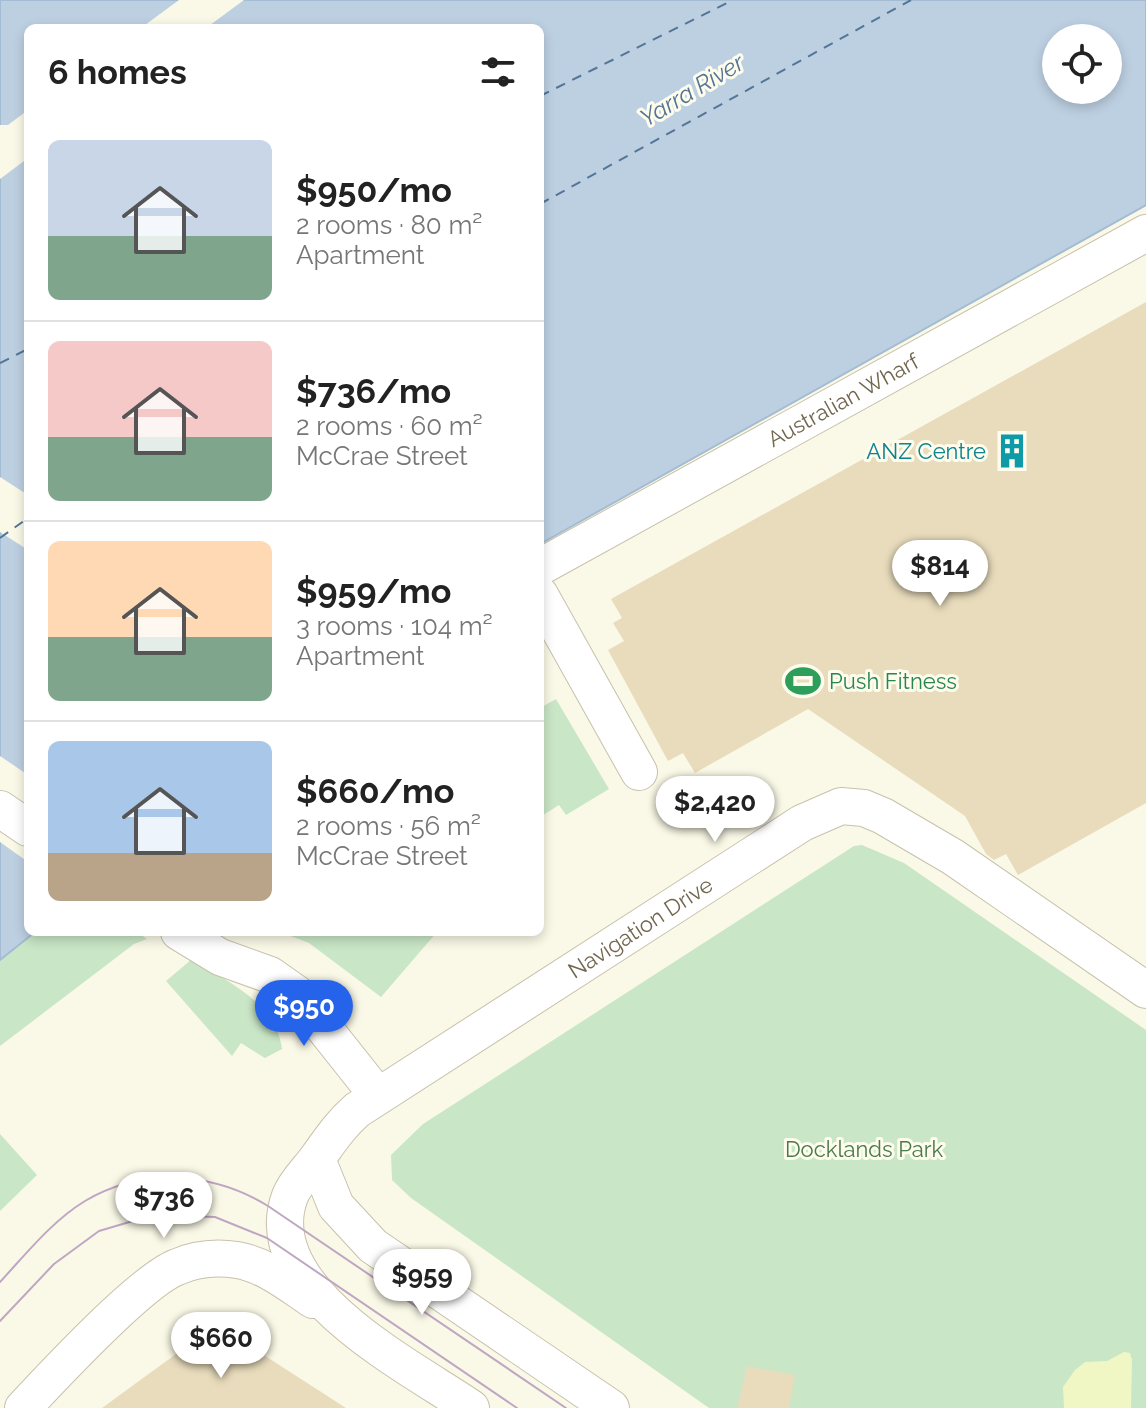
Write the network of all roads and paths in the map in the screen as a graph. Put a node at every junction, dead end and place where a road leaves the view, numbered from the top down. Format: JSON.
{"nodes":[{"id":1,"x":1146,"y":233,"type":"edge"},
{"id":2,"x":544,"y":565,"type":"edge"},
{"id":3,"x":544,"y":602,"type":"edge"},
{"id":4,"x":639,"y":772,"type":"dead end"},
{"id":5,"x":0,"y":809,"type":"edge"},
{"id":6,"x":24,"y":825,"type":"edge"},
{"id":7,"x":186,"y":936,"type":"edge"},
{"id":8,"x":1146,"y":990,"type":"edge"},
{"id":9,"x":378,"y":1096,"type":"junction"},
{"id":10,"x":317,"y":1159,"type":"junction"},
{"id":11,"x":347,"y":1323,"type":"junction"},
{"id":12,"x":23,"y":1408,"type":"edge"},
{"id":13,"x":471,"y":1408,"type":"edge"},
{"id":14,"x":611,"y":1408,"type":"edge"}],
"edges":[{"from":1,"to":2,"type":"street","name":"Australian Wharf"},
{"from":3,"to":4,"type":"street"},
{"from":5,"to":6,"type":"street"},
{"from":7,"to":9,"type":"street"},
{"from":8,"to":9,"type":"street","name":"Navigation Drive"},
{"from":9,"to":10,"type":"street","name":"Navigation Drive"},
{"from":10,"to":11,"type":"street","name":"Navigation Drive"},
{"from":10,"to":14,"type":"street"},
{"from":11,"to":12,"type":"street"},
{"from":11,"to":13,"type":"street"}]}
